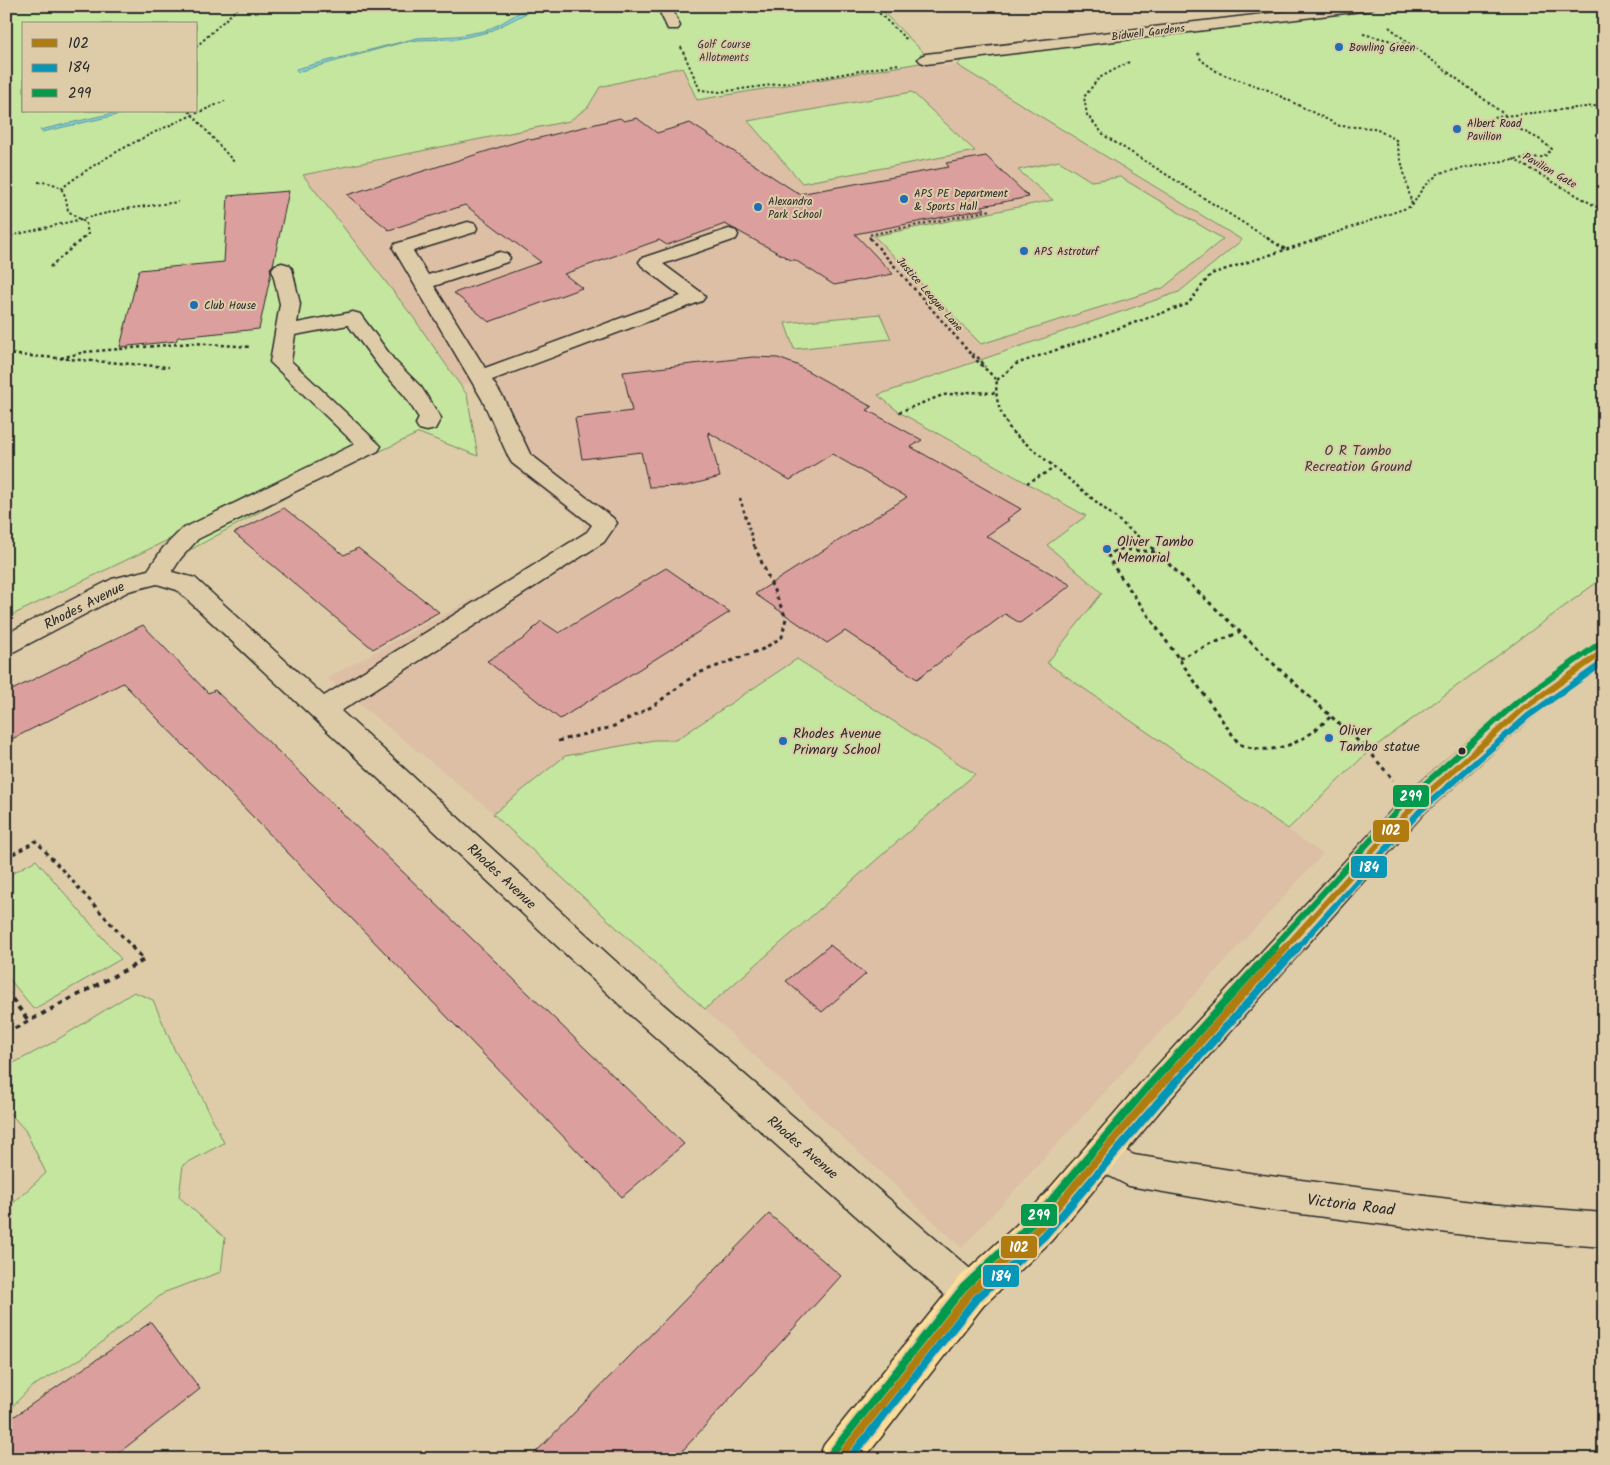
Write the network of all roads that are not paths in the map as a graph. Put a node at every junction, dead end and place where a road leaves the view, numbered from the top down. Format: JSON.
{"nodes":[{"id":1,"x":664,"y":6,"type":"edge"},
{"id":2,"x":1370,"y":6,"type":"edge"},
{"id":3,"x":673,"y":26,"type":"road end"},
{"id":4,"x":926,"y":59,"type":"road end"},
{"id":5,"x":468,"y":228,"type":"dead end"},
{"id":6,"x":729,"y":235,"type":"dead end"},
{"id":7,"x":500,"y":258,"type":"dead end"},
{"id":8,"x":282,"y":269,"type":"dead end"},
{"id":9,"x":423,"y":283,"type":"junction"},
{"id":10,"x":284,"y":340,"type":"junction"},
{"id":11,"x":479,"y":378,"type":"junction"},
{"id":12,"x":427,"y":424,"type":"dead end"},
{"id":13,"x":157,"y":576,"type":"junction"},
{"id":14,"x":6,"y":645,"type":"edge"},
{"id":15,"x":1604,"y":651,"type":"edge"},
{"id":16,"x":324,"y":709,"type":"junction"},
{"id":17,"x":1102,"y":1155,"type":"junction"},
{"id":18,"x":1604,"y":1230,"type":"edge"},
{"id":19,"x":970,"y":1293,"type":"junction"},
{"id":20,"x":838,"y":1459,"type":"edge"}],
"edges":[{"from":1,"to":3,"type":"street"},
{"from":2,"to":4,"type":"street","name":"Bidwell Gardens"},
{"from":5,"to":9,"type":"street"},
{"from":6,"to":11,"type":"street"},
{"from":7,"to":9,"type":"street"},
{"from":8,"to":10,"type":"street"},
{"from":9,"to":11,"type":"street"},
{"from":10,"to":12,"type":"street"},
{"from":10,"to":13,"type":"street"},
{"from":11,"to":16,"type":"street"},
{"from":13,"to":14,"type":"street","name":"Rhodes Avenue"},
{"from":13,"to":16,"type":"street","name":"Rhodes Avenue"},
{"from":15,"to":17,"type":"main road"},
{"from":16,"to":19,"type":"street","name":"Rhodes Avenue"},
{"from":17,"to":18,"type":"street","name":"Victoria Road"},
{"from":17,"to":19,"type":"main road"},
{"from":19,"to":20,"type":"main road"}]}
